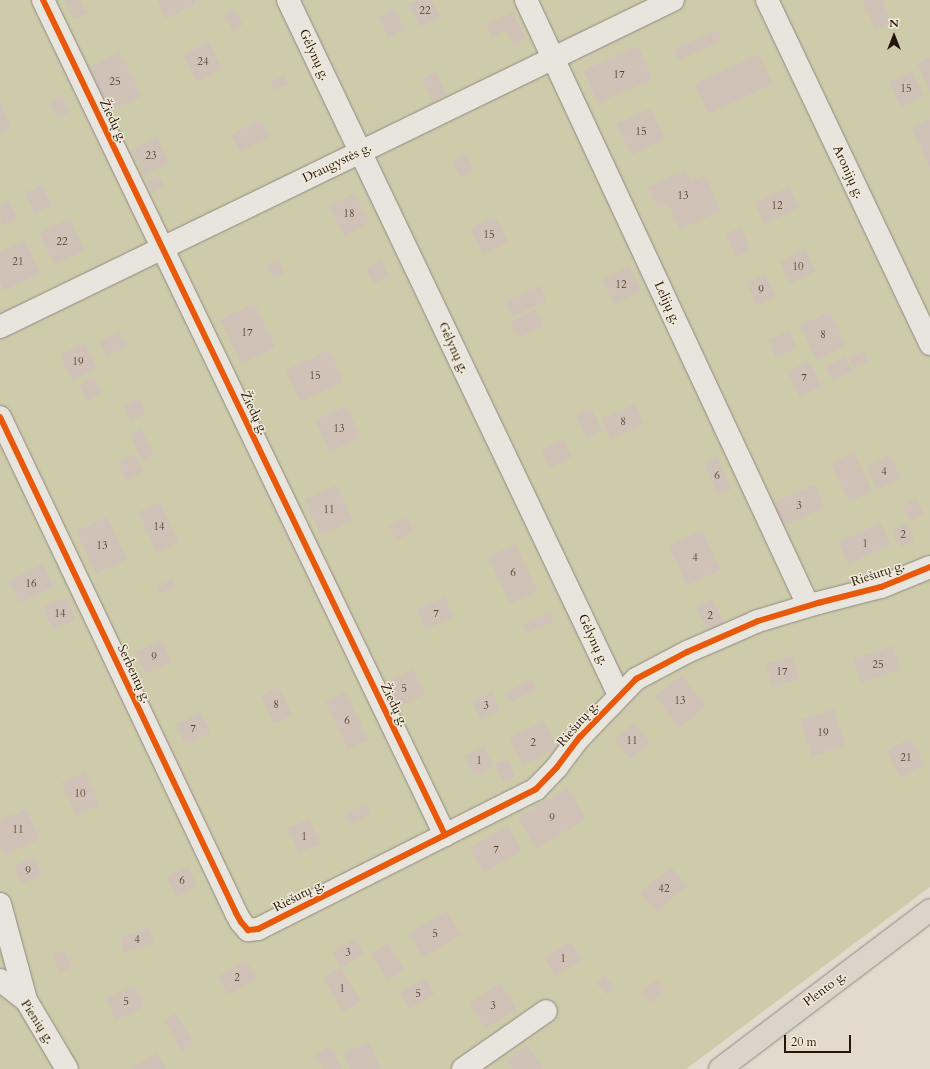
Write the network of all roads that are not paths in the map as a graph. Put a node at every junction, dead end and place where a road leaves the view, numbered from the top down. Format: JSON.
{"nodes":[{"id":1,"x":43,"y":0,"type":"edge"},
{"id":2,"x":288,"y":0,"type":"edge"},
{"id":3,"x":526,"y":0,"type":"edge"},
{"id":4,"x":673,"y":0,"type":"edge"},
{"id":5,"x":767,"y":0,"type":"edge"},
{"id":6,"x":553,"y":58,"type":"junction"},
{"id":7,"x":360,"y":152,"type":"junction"},
{"id":8,"x":162,"y":248,"type":"junction"},
{"id":9,"x":0,"y":327,"type":"edge"},
{"id":10,"x":930,"y":344,"type":"edge"},
{"id":11,"x":0,"y":417,"type":"edge"},
{"id":12,"x":930,"y":567,"type":"edge"},
{"id":13,"x":808,"y":605,"type":"junction"},
{"id":14,"x":619,"y":695,"type":"junction"},
{"id":15,"x":445,"y":835,"type":"junction"},
{"id":16,"x":0,"y":904,"type":"edge"},
{"id":17,"x":930,"y":910,"type":"edge"},
{"id":18,"x":258,"y":929,"type":"joint"},
{"id":19,"x":0,"y":980,"type":"edge"},
{"id":20,"x":26,"y":1000,"type":"junction"},
{"id":21,"x":546,"y":1011,"type":"dead end"},
{"id":22,"x":67,"y":1069,"type":"edge"},
{"id":23,"x":463,"y":1069,"type":"edge"},
{"id":24,"x":720,"y":1069,"type":"edge"}],
"edges":[{"from":1,"to":8,"type":"street","name":"Žiedų g."},
{"from":2,"to":7,"type":"street","name":"Gėlynų g."},
{"from":3,"to":6,"type":"street","name":"Lelijų g."},
{"from":4,"to":6,"type":"street","name":"Draugystės g."},
{"from":5,"to":10,"type":"street","name":"Aronijų g."},
{"from":6,"to":7,"type":"street","name":"Draugystės g."},
{"from":6,"to":13,"type":"street","name":"Lelijų g."},
{"from":7,"to":8,"type":"street","name":"Draugystės g."},
{"from":7,"to":14,"type":"street","name":"Gėlynų g."},
{"from":8,"to":9,"type":"street","name":"Draugystės g."},
{"from":8,"to":15,"type":"street","name":"Žiedų g."},
{"from":11,"to":18,"type":"street","name":"Serbentų g."},
{"from":12,"to":13,"type":"street","name":"Riešutų g."},
{"from":13,"to":14,"type":"street","name":"Riešutų g."},
{"from":14,"to":15,"type":"street","name":"Riešutų g."},
{"from":15,"to":18,"type":"street","name":"Riešutų g."},
{"from":16,"to":20,"type":"street"},
{"from":17,"to":24,"type":"highway","name":"Plento g."},
{"from":19,"to":20,"type":"street","name":"Pienių g."},
{"from":20,"to":22,"type":"street","name":"Pienių g."},
{"from":21,"to":23,"type":"street"}]}
